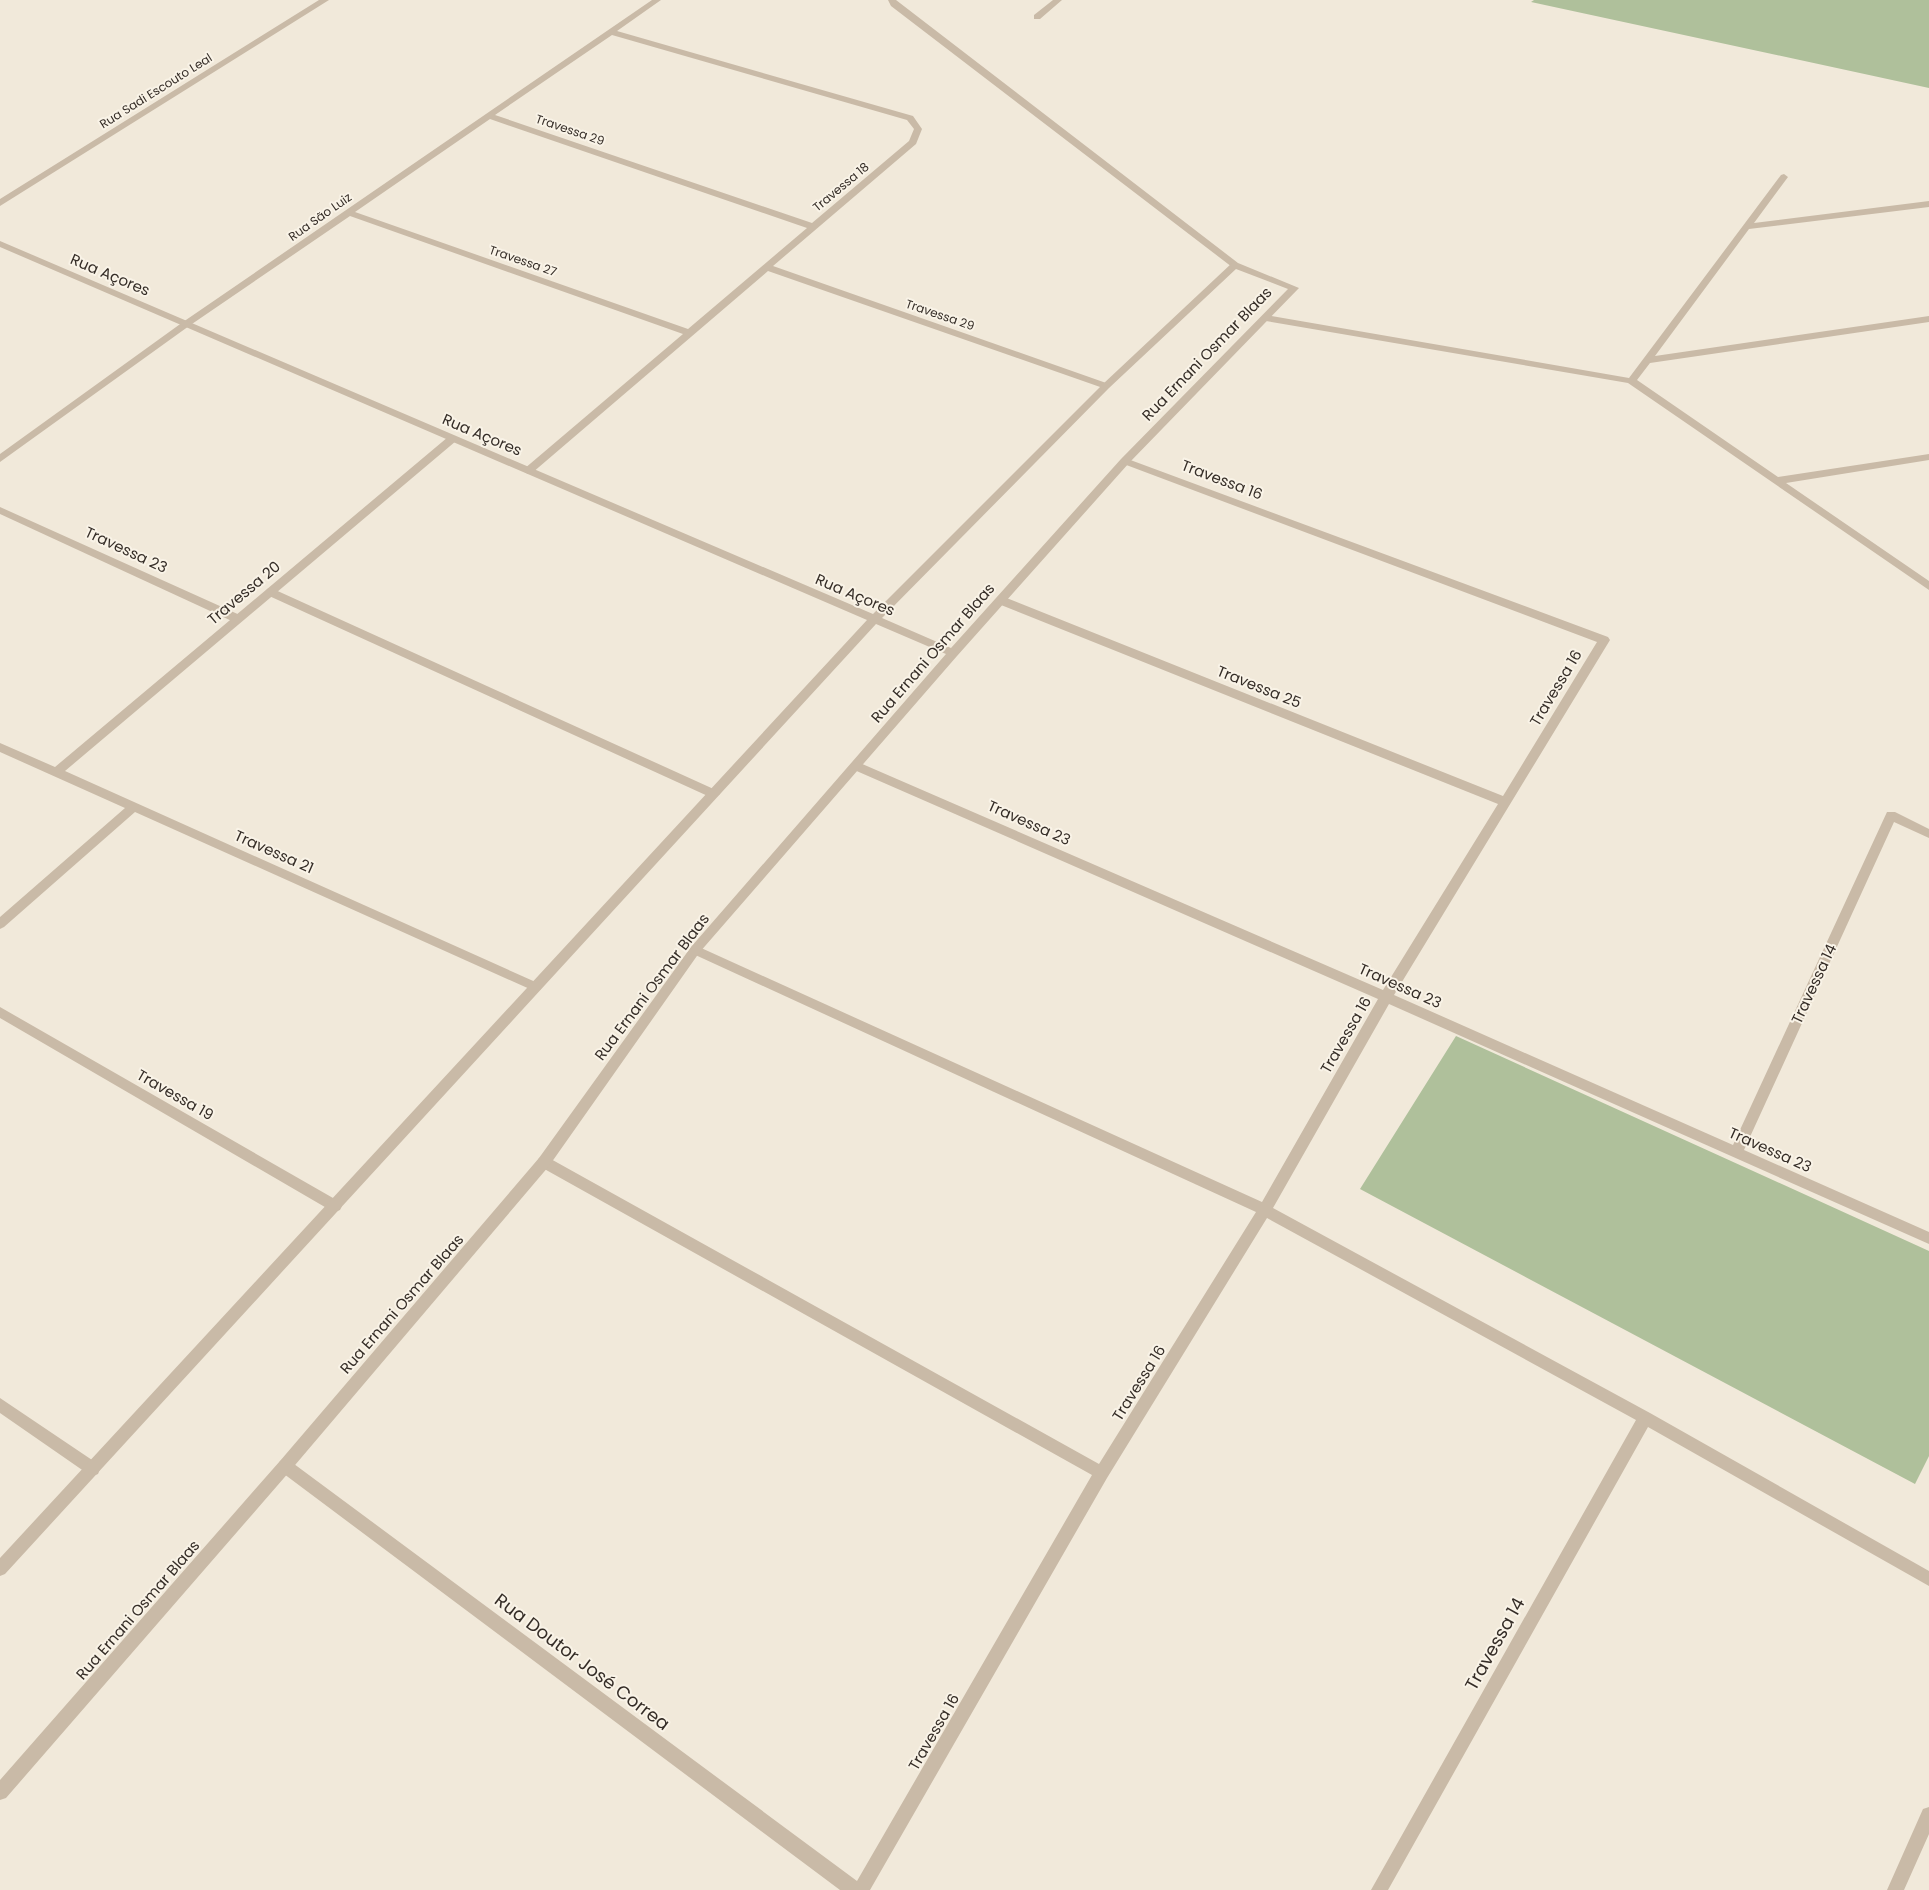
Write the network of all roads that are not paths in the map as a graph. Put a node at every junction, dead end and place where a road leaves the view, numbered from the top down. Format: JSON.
{"nodes":[{"id":1,"x":325,"y":0,"type":"edge"},
{"id":2,"x":657,"y":0,"type":"edge"},
{"id":3,"x":892,"y":0,"type":"edge"},
{"id":4,"x":1058,"y":0,"type":"edge"},
{"id":5,"x":1037,"y":17,"type":"dead end"},
{"id":6,"x":611,"y":32,"type":"junction"},
{"id":7,"x":489,"y":116,"type":"junction"},
{"id":8,"x":1784,"y":177,"type":"dead end"},
{"id":9,"x":0,"y":203,"type":"edge"},
{"id":10,"x":1929,"y":204,"type":"edge"},
{"id":11,"x":348,"y":212,"type":"junction"},
{"id":12,"x":814,"y":227,"type":"junction"},
{"id":13,"x":1746,"y":228,"type":"junction"},
{"id":14,"x":0,"y":244,"type":"edge"},
{"id":15,"x":1235,"y":265,"type":"junction"},
{"id":16,"x":766,"y":267,"type":"junction"},
{"id":17,"x":1266,"y":318,"type":"junction"},
{"id":18,"x":1929,"y":319,"type":"edge"},
{"id":19,"x":186,"y":324,"type":"junction"},
{"id":20,"x":690,"y":333,"type":"junction"},
{"id":21,"x":1647,"y":360,"type":"junction"},
{"id":22,"x":1632,"y":381,"type":"junction"},
{"id":23,"x":1106,"y":386,"type":"junction"},
{"id":24,"x":452,"y":439,"type":"junction"},
{"id":25,"x":1929,"y":457,"type":"edge"},
{"id":26,"x":0,"y":459,"type":"edge"},
{"id":27,"x":1125,"y":461,"type":"junction"},
{"id":28,"x":528,"y":471,"type":"junction"},
{"id":29,"x":1776,"y":481,"type":"junction"},
{"id":30,"x":0,"y":510,"type":"edge"},
{"id":31,"x":1929,"y":586,"type":"edge"},
{"id":32,"x":271,"y":592,"type":"junction"},
{"id":33,"x":1000,"y":600,"type":"junction"},
{"id":34,"x":238,"y":619,"type":"junction"},
{"id":35,"x":874,"y":620,"type":"junction"},
{"id":36,"x":953,"y":653,"type":"junction"},
{"id":37,"x":0,"y":747,"type":"edge"},
{"id":38,"x":856,"y":766,"type":"junction"},
{"id":39,"x":57,"y":772,"type":"junction"},
{"id":40,"x":714,"y":794,"type":"junction"},
{"id":41,"x":1506,"y":802,"type":"junction"},
{"id":42,"x":133,"y":807,"type":"junction"},
{"id":43,"x":1929,"y":834,"type":"edge"},
{"id":44,"x":0,"y":924,"type":"edge"},
{"id":45,"x":695,"y":950,"type":"junction"},
{"id":46,"x":536,"y":987,"type":"junction"},
{"id":47,"x":1386,"y":997,"type":"junction"},
{"id":48,"x":0,"y":1012,"type":"edge"},
{"id":49,"x":1736,"y":1152,"type":"junction"},
{"id":50,"x":544,"y":1162,"type":"junction"},
{"id":51,"x":335,"y":1206,"type":"junction"},
{"id":52,"x":1265,"y":1210,"type":"junction"},
{"id":53,"x":1929,"y":1238,"type":"edge"},
{"id":54,"x":0,"y":1405,"type":"edge"},
{"id":55,"x":1645,"y":1418,"type":"junction"},
{"id":56,"x":285,"y":1466,"type":"junction"},
{"id":57,"x":92,"y":1469,"type":"junction"},
{"id":58,"x":1102,"y":1473,"type":"junction"},
{"id":59,"x":0,"y":1569,"type":"edge"},
{"id":60,"x":1929,"y":1579,"type":"edge"},
{"id":61,"x":0,"y":1792,"type":"edge"},
{"id":62,"x":1929,"y":1815,"type":"edge"},
{"id":63,"x":854,"y":1890,"type":"edge"},
{"id":64,"x":861,"y":1890,"type":"edge"},
{"id":65,"x":1379,"y":1890,"type":"edge"},
{"id":66,"x":1896,"y":1890,"type":"edge"}],
"edges":[{"from":1,"to":9,"type":"street","name":"Rua Sadi Escouto Leal"},
{"from":2,"to":6,"type":"street","name":"Rua São Luiz"},
{"from":3,"to":15,"type":"street"},
{"from":4,"to":5,"type":"street"},
{"from":6,"to":7,"type":"street","name":"Rua São Luiz"},
{"from":6,"to":12,"type":"street","name":"Travessa 18"},
{"from":7,"to":11,"type":"street","name":"Rua São Luiz"},
{"from":7,"to":12,"type":"street","name":"Travessa 29"},
{"from":8,"to":13,"type":"street"},
{"from":10,"to":13,"type":"street"},
{"from":11,"to":19,"type":"street","name":"Rua São Luiz"},
{"from":11,"to":20,"type":"street","name":"Travessa 27"},
{"from":12,"to":16,"type":"street","name":"Travessa 18"},
{"from":13,"to":21,"type":"street"},
{"from":14,"to":19,"type":"street","name":"Rua Açores"},
{"from":15,"to":17,"type":"street","name":"Rua Ernani Osmar Blaas"},
{"from":15,"to":23,"type":"street"},
{"from":16,"to":20,"type":"street","name":"Travessa 18"},
{"from":16,"to":23,"type":"street","name":"Travessa 29"},
{"from":17,"to":22,"type":"street"},
{"from":17,"to":27,"type":"street","name":"Rua Ernani Osmar Blaas"},
{"from":18,"to":21,"type":"street"},
{"from":19,"to":24,"type":"street","name":"Rua Açores"},
{"from":19,"to":26,"type":"street","name":"Rua São Luiz"},
{"from":20,"to":28,"type":"street","name":"Travessa 18"},
{"from":21,"to":22,"type":"street"},
{"from":22,"to":29,"type":"street"},
{"from":23,"to":35,"type":"street"},
{"from":24,"to":28,"type":"street","name":"Rua Açores"},
{"from":24,"to":32,"type":"street","name":"Travessa 20"},
{"from":25,"to":29,"type":"street"},
{"from":27,"to":33,"type":"street","name":"Rua Ernani Osmar Blaas"},
{"from":27,"to":41,"type":"street","name":"Travessa 16"},
{"from":28,"to":35,"type":"street","name":"Rua Açores"},
{"from":29,"to":31,"type":"street"},
{"from":30,"to":34,"type":"street","name":"Travessa 23"},
{"from":32,"to":34,"type":"street","name":"Travessa 20"},
{"from":32,"to":40,"type":"street"},
{"from":33,"to":36,"type":"street","name":"Rua Ernani Osmar Blaas"},
{"from":33,"to":41,"type":"street","name":"Travessa 25"},
{"from":34,"to":39,"type":"street","name":"Travessa 20"},
{"from":35,"to":36,"type":"street","name":"Rua Açores"},
{"from":35,"to":40,"type":"street"},
{"from":36,"to":38,"type":"street","name":"Rua Ernani Osmar Blaas"},
{"from":37,"to":39,"type":"street","name":"Travessa 21"},
{"from":38,"to":45,"type":"street","name":"Rua Ernani Osmar Blaas"},
{"from":38,"to":47,"type":"street","name":"Travessa 23"},
{"from":39,"to":42,"type":"street","name":"Travessa 21"},
{"from":40,"to":46,"type":"street"},
{"from":41,"to":47,"type":"street","name":"Travessa 16"},
{"from":42,"to":44,"type":"street"},
{"from":42,"to":46,"type":"street","name":"Travessa 21"},
{"from":43,"to":49,"type":"street","name":"Travessa 14"},
{"from":45,"to":50,"type":"street","name":"Rua Ernani Osmar Blaas"},
{"from":45,"to":52,"type":"street"},
{"from":46,"to":51,"type":"street"},
{"from":47,"to":49,"type":"street","name":"Travessa 23"},
{"from":47,"to":52,"type":"street","name":"Travessa 16"},
{"from":48,"to":51,"type":"street","name":"Travessa 19"},
{"from":49,"to":53,"type":"street","name":"Travessa 23"},
{"from":50,"to":56,"type":"street","name":"Rua Ernani Osmar Blaas"},
{"from":50,"to":58,"type":"street"},
{"from":51,"to":57,"type":"street"},
{"from":52,"to":55,"type":"street"},
{"from":52,"to":58,"type":"street","name":"Travessa 16"},
{"from":54,"to":57,"type":"street"},
{"from":55,"to":60,"type":"street"},
{"from":55,"to":65,"type":"street","name":"Travessa 14"},
{"from":56,"to":61,"type":"street","name":"Rua Ernani Osmar Blaas"},
{"from":56,"to":63,"type":"street","name":"Rua Doutor José Correa"},
{"from":57,"to":59,"type":"street"},
{"from":58,"to":64,"type":"street","name":"Travessa 16"},
{"from":62,"to":66,"type":"street"}]}
